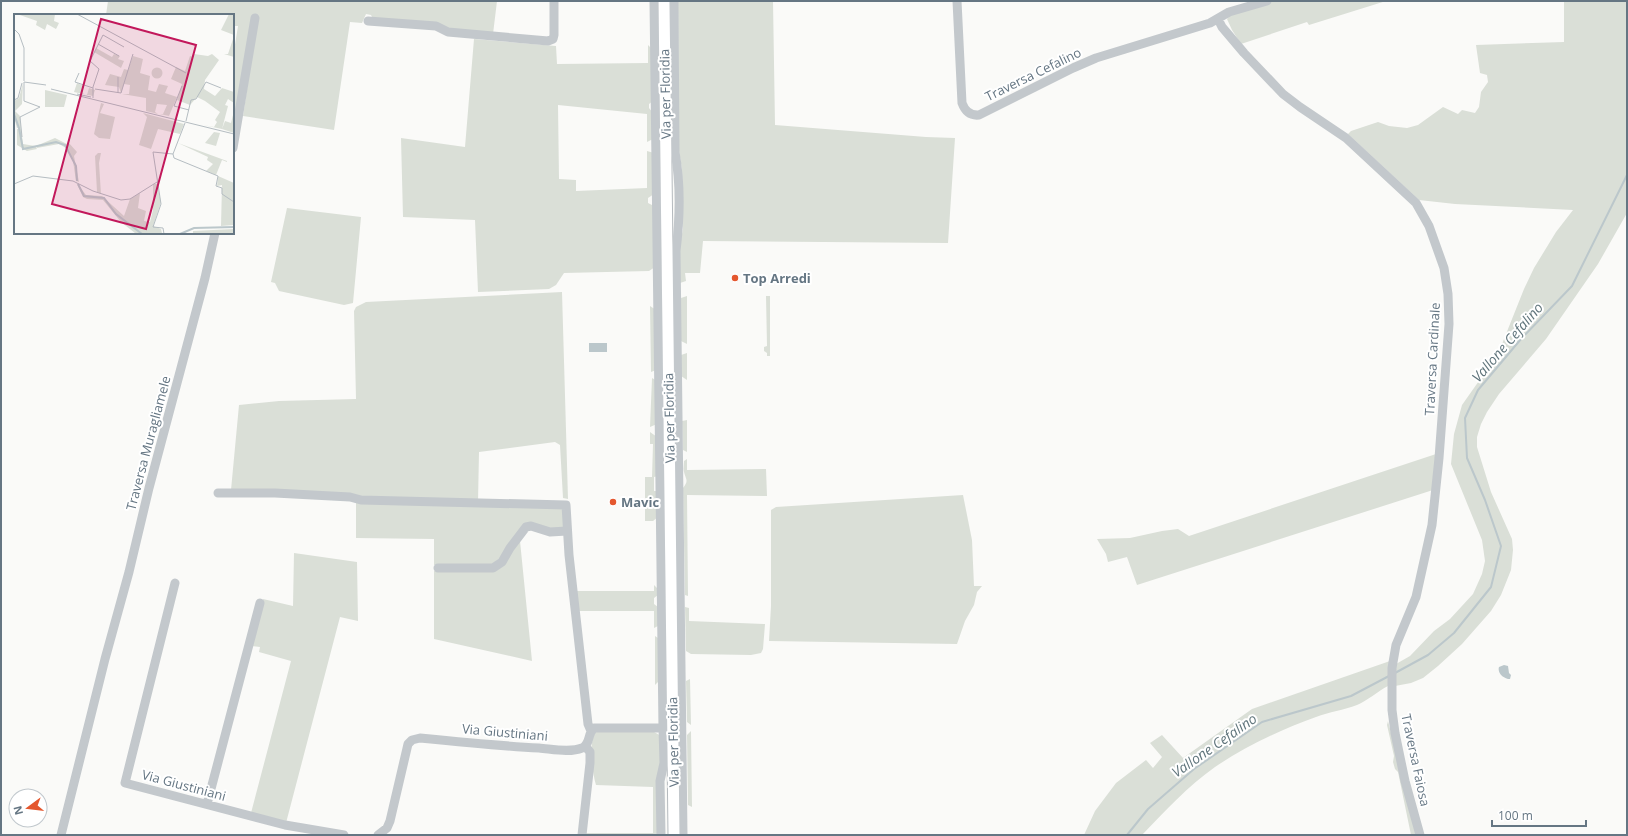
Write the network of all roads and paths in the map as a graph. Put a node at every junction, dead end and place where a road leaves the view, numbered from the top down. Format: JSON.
{"nodes":[{"id":1,"x":554,"y":1,"type":"edge"},
{"id":2,"x":654,"y":1,"type":"edge"},
{"id":3,"x":664,"y":1,"type":"edge"},
{"id":4,"x":674,"y":1,"type":"edge"},
{"id":5,"x":957,"y":1,"type":"edge"},
{"id":6,"x":1267,"y":1,"type":"edge"},
{"id":7,"x":255,"y":18,"type":"dead end"},
{"id":8,"x":1218,"y":19,"type":"junction"},
{"id":9,"x":368,"y":20,"type":"dead end"},
{"id":10,"x":234,"y":142,"type":"edge"},
{"id":11,"x":215,"y":234,"type":"edge"},
{"id":12,"x":218,"y":493,"type":"dead end"},
{"id":13,"x":567,"y":531,"type":"junction"},
{"id":14,"x":438,"y":568,"type":"dead end"},
{"id":15,"x":175,"y":583,"type":"dead end"},
{"id":16,"x":260,"y":603,"type":"dead end"},
{"id":17,"x":1392,"y":688,"type":"joint"},
{"id":18,"x":663,"y":728,"type":"junction"},
{"id":19,"x":591,"y":731,"type":"junction"},
{"id":20,"x":585,"y":746,"type":"junction"},
{"id":21,"x":207,"y":804,"type":"junction"},
{"id":22,"x":61,"y":835,"type":"edge"},
{"id":23,"x":344,"y":835,"type":"edge"},
{"id":24,"x":378,"y":835,"type":"edge"},
{"id":25,"x":582,"y":835,"type":"edge"},
{"id":26,"x":661,"y":835,"type":"edge"},
{"id":27,"x":674,"y":835,"type":"edge"},
{"id":28,"x":683,"y":835,"type":"edge"},
{"id":29,"x":1420,"y":835,"type":"edge"}],
"edges":[{"from":1,"to":9,"type":"street"},
{"from":2,"to":18,"type":"street"},
{"from":3,"to":27,"type":"main road","name":"Via per Floridia"},
{"from":4,"to":28,"type":"street"},
{"from":5,"to":8,"type":"street","name":"Traversa Cefalino"},
{"from":6,"to":8,"type":"street"},
{"from":7,"to":10,"type":"street"},
{"from":8,"to":17,"type":"street","name":"Traversa Cardinale"},
{"from":11,"to":22,"type":"street","name":"Traversa Muragliamele"},
{"from":12,"to":13,"type":"street"},
{"from":13,"to":14,"type":"street"},
{"from":13,"to":19,"type":"street"},
{"from":15,"to":21,"type":"street","name":"Via Giustiniani"},
{"from":16,"to":21,"type":"street"},
{"from":17,"to":29,"type":"street","name":"Traversa Faiosa"},
{"from":18,"to":19,"type":"street"},
{"from":18,"to":26,"type":"street"},
{"from":19,"to":20,"type":"street"},
{"from":20,"to":24,"type":"street","name":"Via Giustiniani"},
{"from":20,"to":25,"type":"street"},
{"from":21,"to":23,"type":"street","name":"Via Giustiniani"}]}
